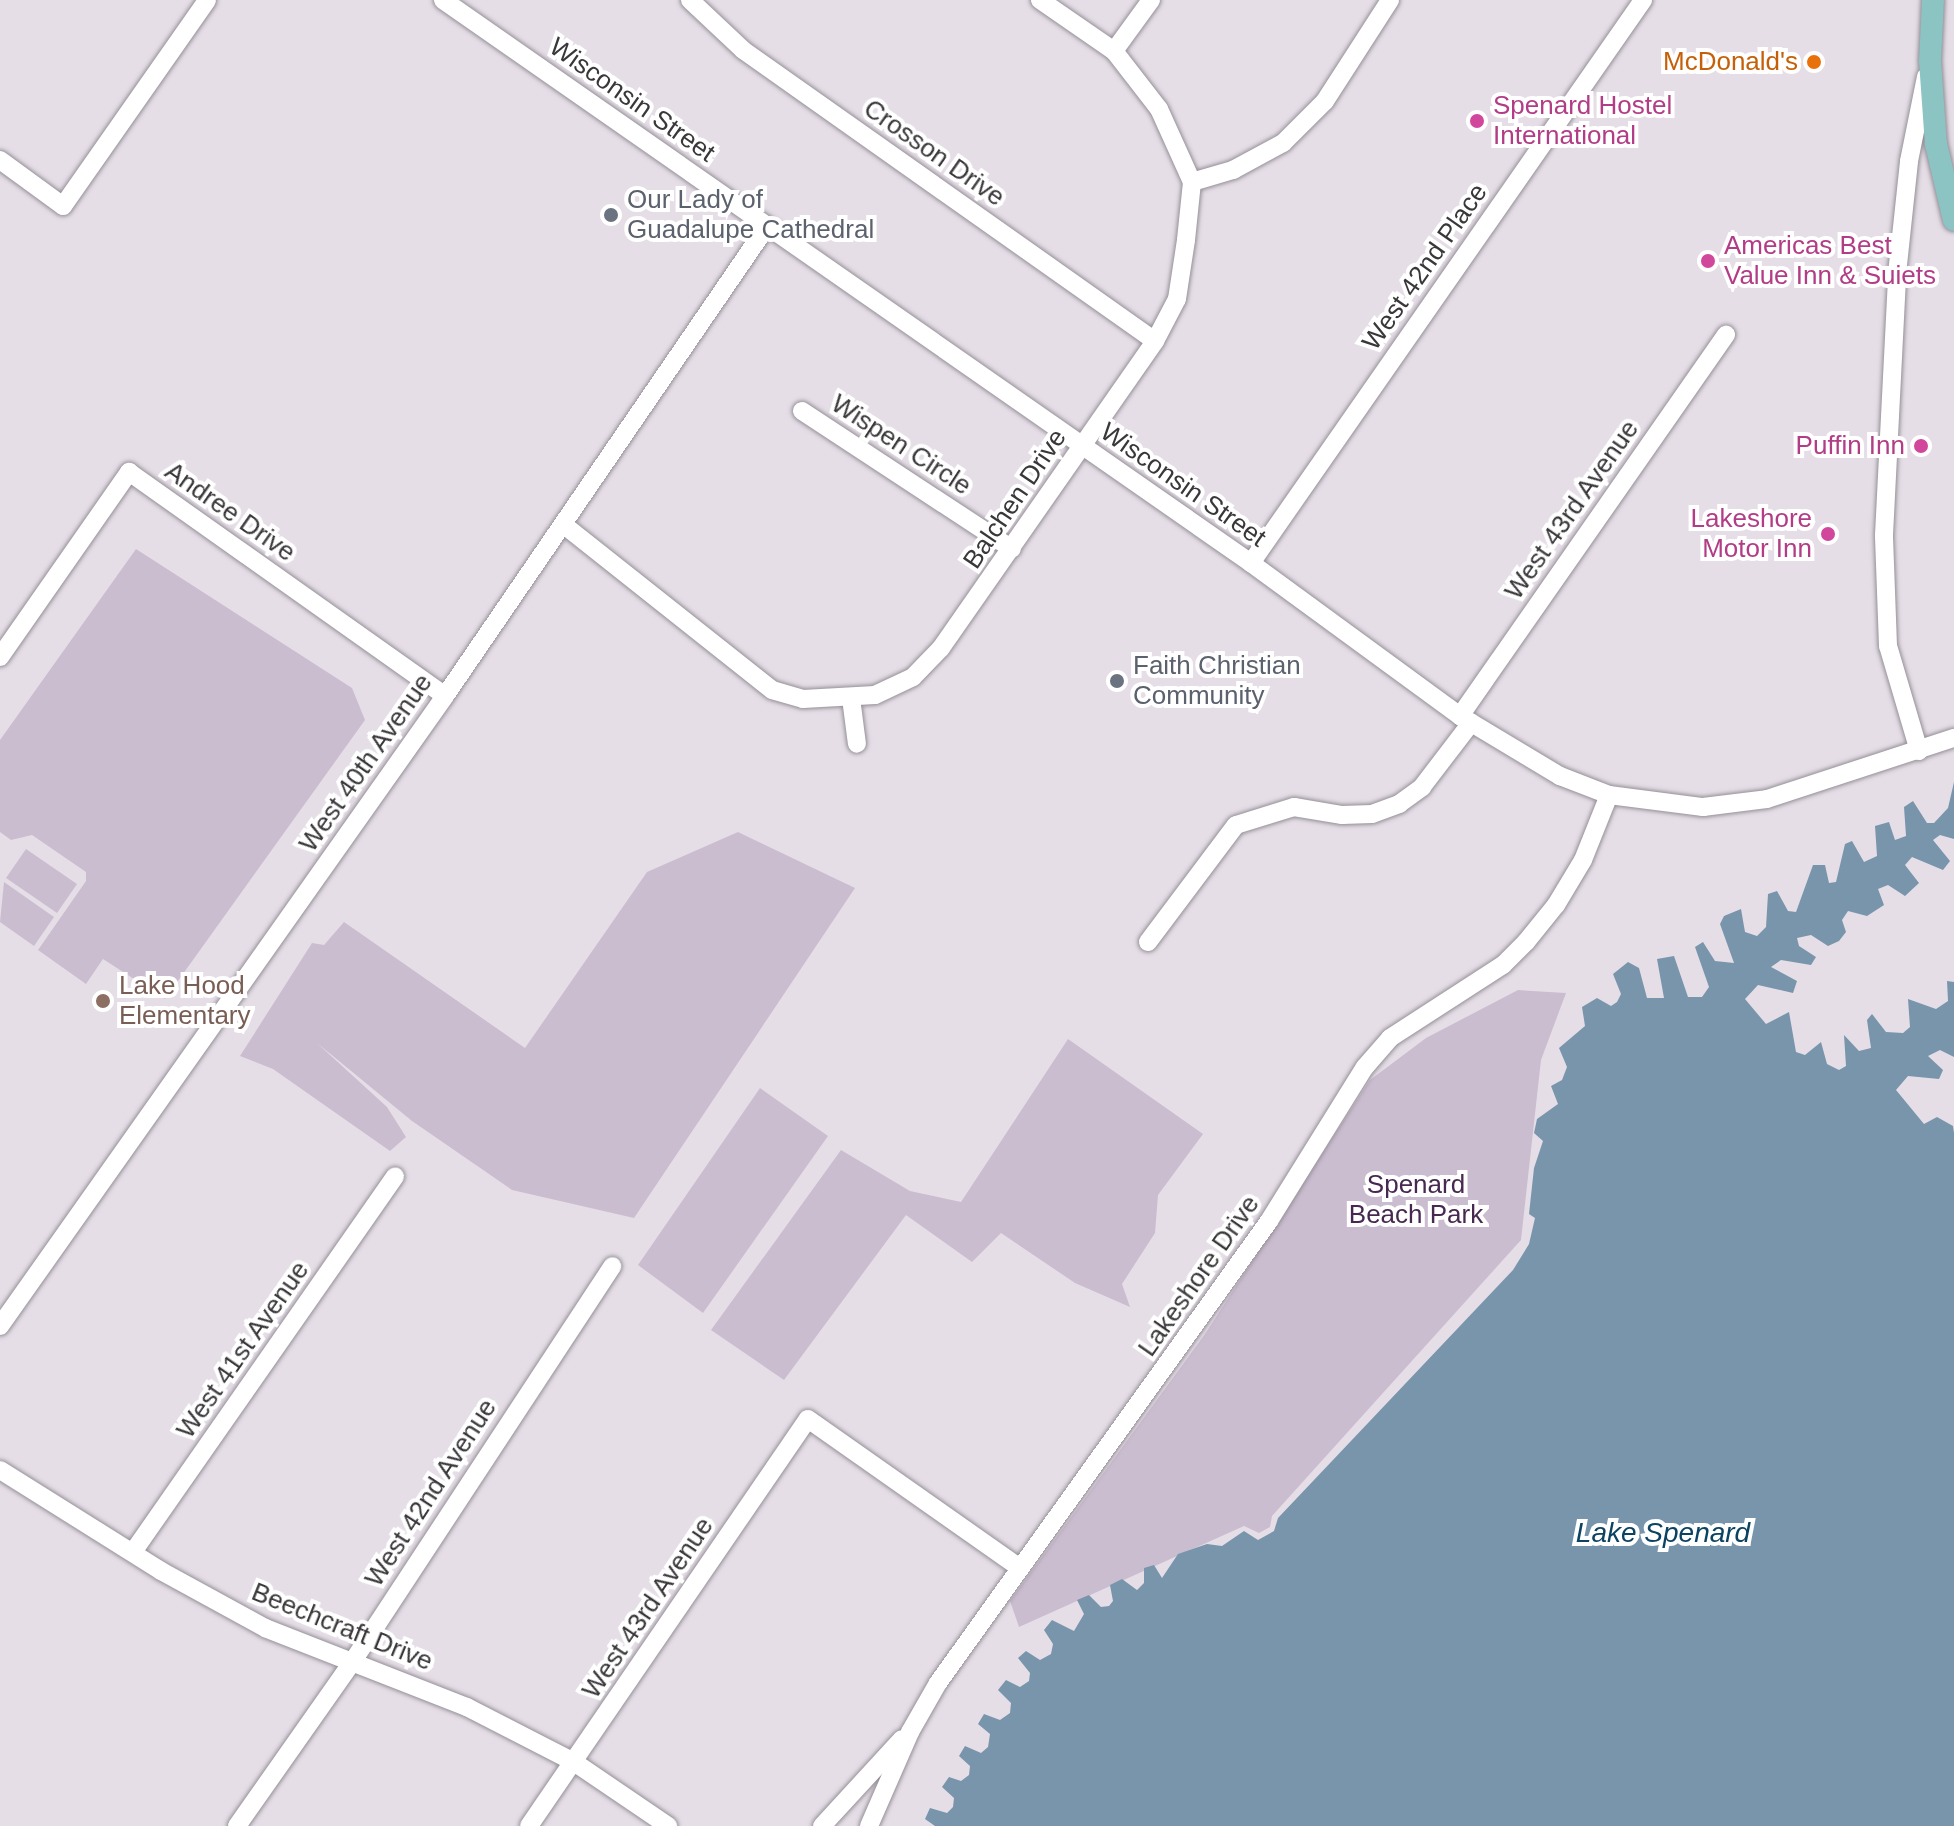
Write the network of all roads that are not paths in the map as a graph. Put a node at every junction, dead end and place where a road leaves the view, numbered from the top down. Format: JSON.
{"nodes":[{"id":1,"x":207,"y":0,"type":"edge"},
{"id":2,"x":443,"y":0,"type":"edge"},
{"id":3,"x":690,"y":0,"type":"edge"},
{"id":4,"x":1040,"y":0,"type":"edge"},
{"id":5,"x":1151,"y":0,"type":"edge"},
{"id":6,"x":1390,"y":0,"type":"edge"},
{"id":7,"x":1643,"y":0,"type":"edge"},
{"id":8,"x":1933,"y":0,"type":"edge"},
{"id":9,"x":1114,"y":51,"type":"junction"},
{"id":10,"x":1930,"y":61,"type":"junction"},
{"id":11,"x":1938,"y":157,"type":"junction"},
{"id":12,"x":0,"y":160,"type":"edge"},
{"id":13,"x":1909,"y":161,"type":"junction"},
{"id":14,"x":1192,"y":182,"type":"junction"},
{"id":15,"x":1954,"y":220,"type":"edge"},
{"id":16,"x":767,"y":226,"type":"junction"},
{"id":17,"x":1726,"y":334,"type":"dead end"},
{"id":18,"x":1155,"y":341,"type":"junction"},
{"id":19,"x":802,"y":411,"type":"dead end"},
{"id":20,"x":1082,"y":446,"type":"junction"},
{"id":21,"x":564,"y":525,"type":"junction"},
{"id":22,"x":1012,"y":549,"type":"junction"},
{"id":23,"x":1251,"y":563,"type":"junction"},
{"id":24,"x":0,"y":657,"type":"edge"},
{"id":25,"x":445,"y":696,"type":"junction"},
{"id":26,"x":851,"y":698,"type":"junction"},
{"id":27,"x":1465,"y":720,"type":"junction"},
{"id":28,"x":1954,"y":738,"type":"edge"},
{"id":29,"x":857,"y":744,"type":"dead end"},
{"id":30,"x":1919,"y":751,"type":"junction"},
{"id":31,"x":1609,"y":795,"type":"junction"},
{"id":32,"x":1148,"y":942,"type":"dead end"},
{"id":33,"x":395,"y":1176,"type":"dead end"},
{"id":34,"x":612,"y":1266,"type":"dead end"},
{"id":35,"x":0,"y":1326,"type":"edge"},
{"id":36,"x":0,"y":1470,"type":"edge"},
{"id":37,"x":133,"y":1552,"type":"junction"},
{"id":38,"x":1020,"y":1568,"type":"junction"},
{"id":39,"x":351,"y":1664,"type":"junction"},
{"id":40,"x":910,"y":1732,"type":"junction"},
{"id":41,"x":574,"y":1762,"type":"junction"},
{"id":42,"x":237,"y":1826,"type":"edge"},
{"id":43,"x":529,"y":1826,"type":"edge"},
{"id":44,"x":668,"y":1826,"type":"edge"},
{"id":45,"x":822,"y":1826,"type":"edge"},
{"id":46,"x":869,"y":1826,"type":"edge"}],
"edges":[{"from":1,"to":12,"type":"street"},
{"from":2,"to":16,"type":"street","name":"Wisconsin Street"},
{"from":3,"to":18,"type":"street","name":"Crosson Drive"},
{"from":4,"to":9,"type":"street"},
{"from":5,"to":9,"type":"street"},
{"from":6,"to":14,"type":"street"},
{"from":7,"to":23,"type":"street","name":"West 42nd Place"},
{"from":8,"to":10,"type":"main road"},
{"from":9,"to":14,"type":"street"},
{"from":10,"to":11,"type":"main road"},
{"from":10,"to":13,"type":"street"},
{"from":11,"to":13,"type":"street"},
{"from":11,"to":15,"type":"main road"},
{"from":13,"to":30,"type":"street"},
{"from":14,"to":18,"type":"street","name":"Balchen Drive"},
{"from":16,"to":20,"type":"street","name":"Wisconsin Street"},
{"from":16,"to":21,"type":"street","name":"West 40th Avenue"},
{"from":17,"to":27,"type":"street","name":"West 43rd Avenue"},
{"from":18,"to":20,"type":"street","name":"Balchen Drive"},
{"from":19,"to":22,"type":"street","name":"Wispen Circle"},
{"from":20,"to":22,"type":"street","name":"Balchen Drive"},
{"from":20,"to":23,"type":"street","name":"Wisconsin Street"},
{"from":21,"to":25,"type":"street","name":"West 40th Avenue"},
{"from":21,"to":26,"type":"street","name":"Balchen Drive"},
{"from":22,"to":26,"type":"street","name":"Balchen Drive"},
{"from":23,"to":27,"type":"street","name":"Wisconsin Street"},
{"from":24,"to":25,"type":"street","name":"Andree Drive"},
{"from":25,"to":35,"type":"street","name":"West 40th Avenue"},
{"from":26,"to":29,"type":"street"},
{"from":27,"to":31,"type":"street","name":"Wisconsin Street"},
{"from":27,"to":32,"type":"street","name":"West 43rd Avenue"},
{"from":28,"to":30,"type":"street","name":"Wisconsin Street"},
{"from":30,"to":31,"type":"street","name":"Wisconsin Street"},
{"from":31,"to":38,"type":"street","name":"Lakeshore Drive"},
{"from":33,"to":37,"type":"street","name":"West 41st Avenue"},
{"from":34,"to":39,"type":"street","name":"West 42nd Avenue"},
{"from":36,"to":37,"type":"street","name":"Beechcraft Drive"},
{"from":37,"to":39,"type":"street","name":"Beechcraft Drive"},
{"from":38,"to":40,"type":"street","name":"Lakeshore Drive"},
{"from":38,"to":41,"type":"street","name":"West 43rd Avenue"},
{"from":39,"to":41,"type":"street","name":"Beechcraft Drive"},
{"from":39,"to":42,"type":"street","name":"West 42nd Avenue"},
{"from":40,"to":45,"type":"street"},
{"from":40,"to":46,"type":"street","name":"Lakeshore Drive"},
{"from":41,"to":43,"type":"street","name":"West 43rd Avenue"},
{"from":41,"to":44,"type":"street","name":"Beechcraft Drive"}]}
